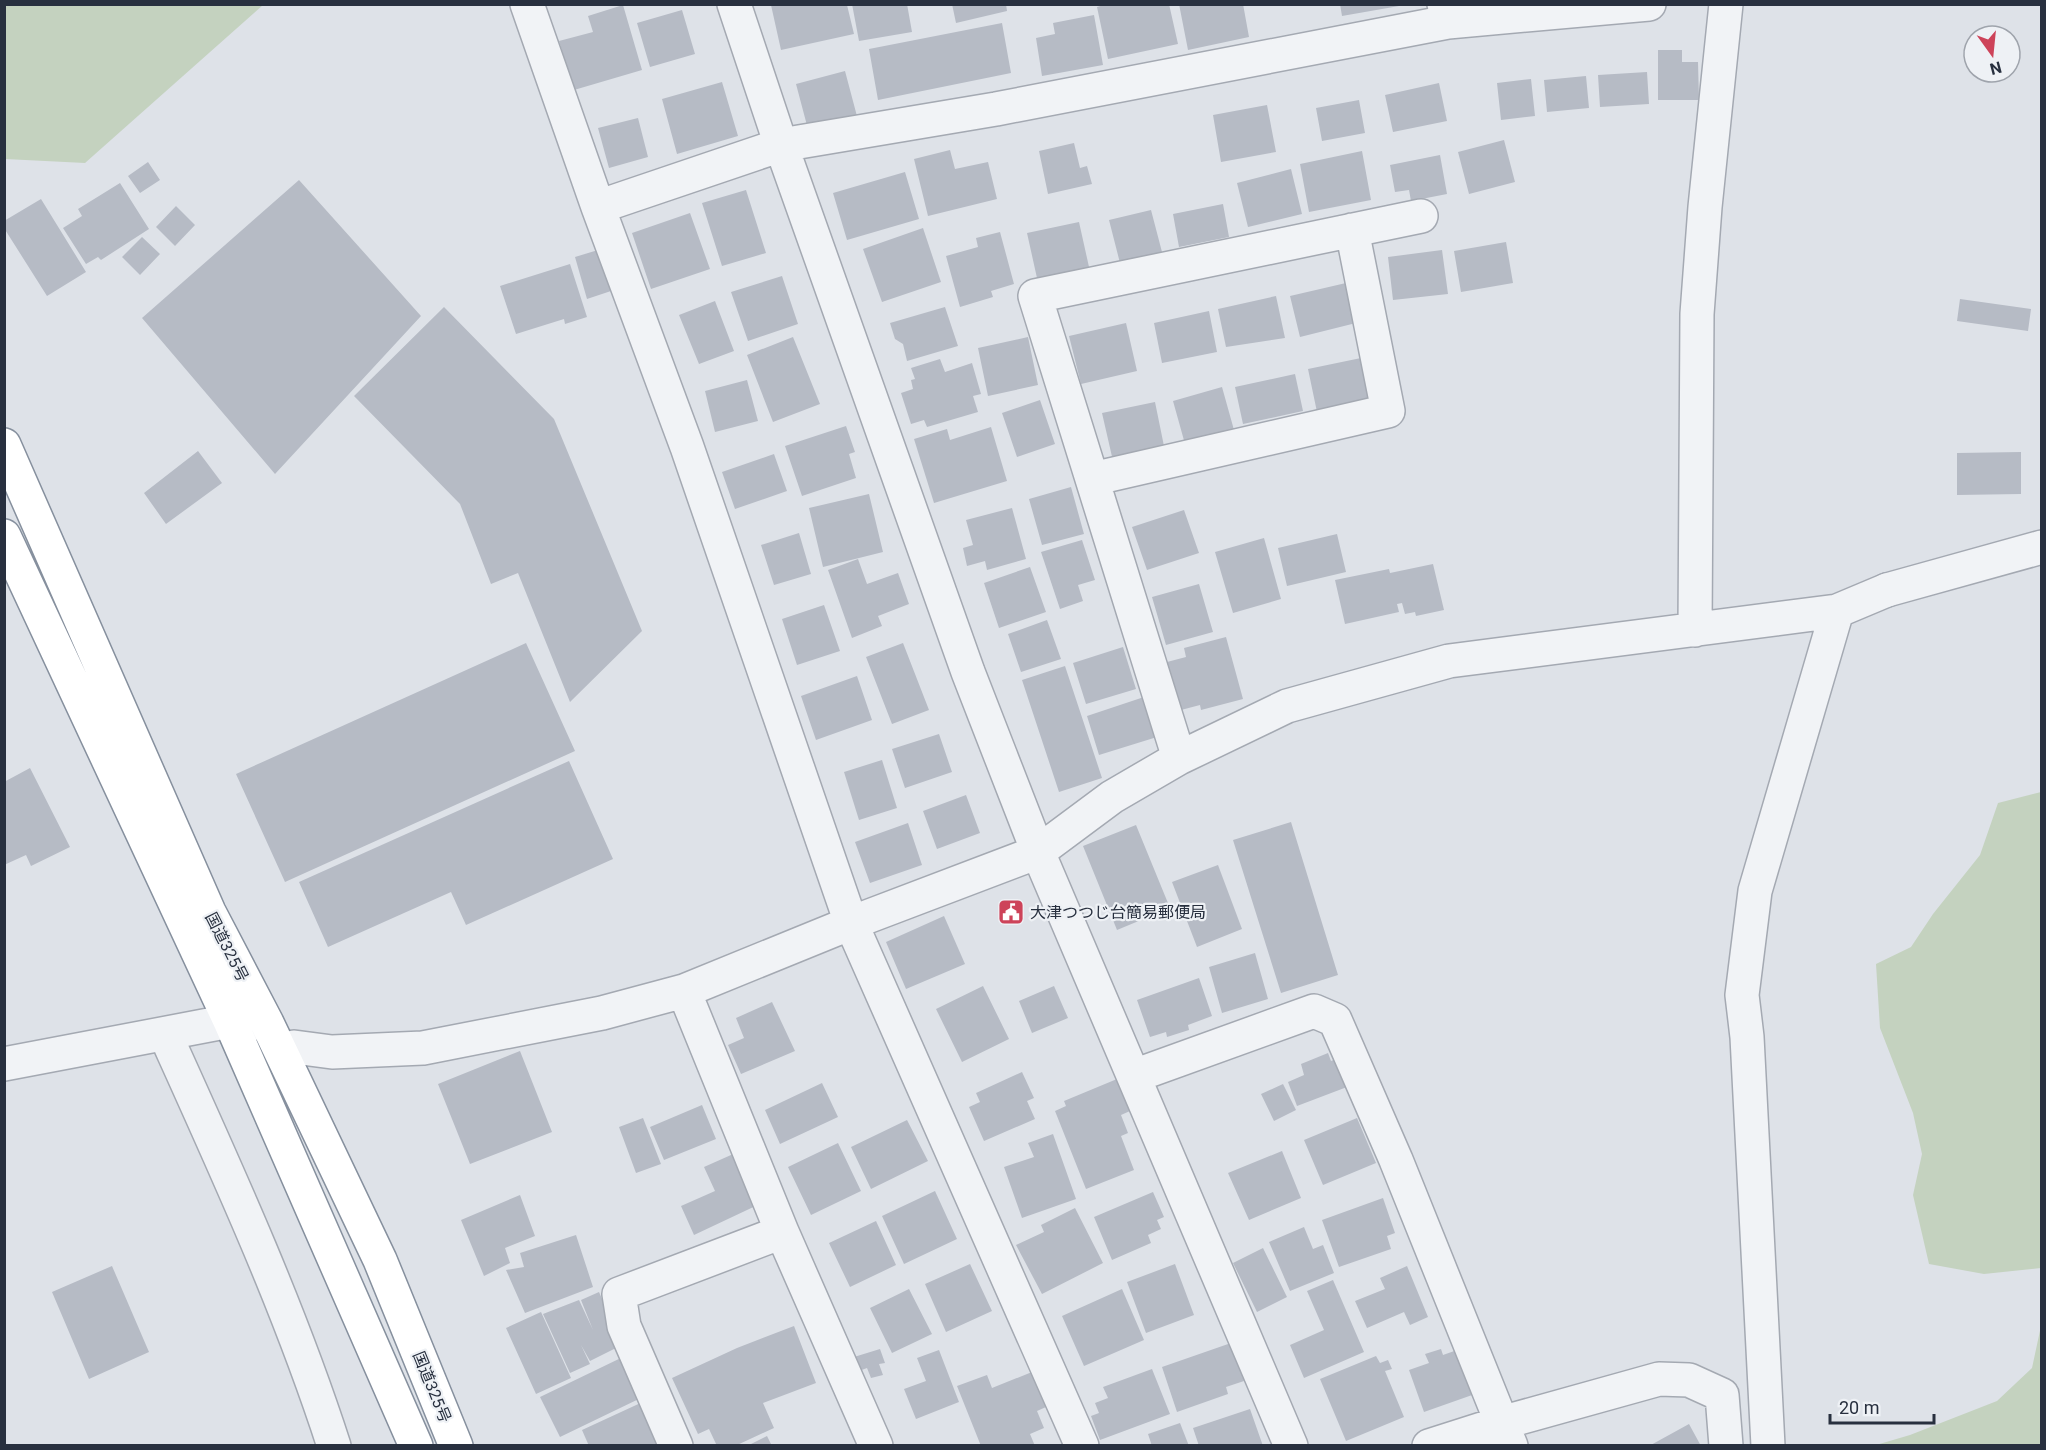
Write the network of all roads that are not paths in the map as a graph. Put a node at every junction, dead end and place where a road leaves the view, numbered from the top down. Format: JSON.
{"nodes":[{"id":1,"x":527,"y":4,"type":"edge"},
{"id":2,"x":734,"y":4,"type":"edge"},
{"id":3,"x":1649,"y":4,"type":"edge"},
{"id":4,"x":1726,"y":4,"type":"edge"},
{"id":5,"x":1446,"y":13,"type":"edge"},
{"id":6,"x":781,"y":145,"type":"junction"},
{"id":7,"x":598,"y":207,"type":"junction"},
{"id":8,"x":1421,"y":216,"type":"dead end"},
{"id":9,"x":1352,"y":230,"type":"junction"},
{"id":10,"x":4,"y":445,"type":"edge"},
{"id":11,"x":1092,"y":479,"type":"junction"},
{"id":12,"x":4,"y":536,"type":"edge"},
{"id":13,"x":2042,"y":547,"type":"edge"},
{"id":14,"x":1837,"y":611,"type":"junction"},
{"id":15,"x":1695,"y":630,"type":"junction"},
{"id":16,"x":1179,"y":758,"type":"junction"},
{"id":17,"x":1038,"y":852,"type":"junction"},
{"id":18,"x":851,"y":923,"type":"junction"},
{"id":19,"x":684,"y":991,"type":"junction"},
{"id":20,"x":230,"y":1021,"type":"junction"},
{"id":21,"x":267,"y":1023,"type":"junction"},
{"id":22,"x":165,"y":1034,"type":"junction"},
{"id":23,"x":4,"y":1064,"type":"edge"},
{"id":24,"x":1134,"y":1076,"type":"junction"},
{"id":25,"x":782,"y":1232,"type":"junction"},
{"id":26,"x":1506,"y":1434,"type":"edge"},
{"id":27,"x":334,"y":1446,"type":"edge"},
{"id":28,"x":416,"y":1446,"type":"edge"},
{"id":29,"x":456,"y":1446,"type":"edge"},
{"id":30,"x":676,"y":1446,"type":"edge"},
{"id":31,"x":876,"y":1446,"type":"edge"},
{"id":32,"x":1082,"y":1446,"type":"edge"},
{"id":33,"x":1291,"y":1446,"type":"edge"},
{"id":34,"x":1429,"y":1446,"type":"edge"},
{"id":35,"x":1726,"y":1446,"type":"edge"},
{"id":36,"x":1768,"y":1446,"type":"edge"}],
"edges":[{"from":1,"to":7,"type":"street"},
{"from":2,"to":6,"type":"street"},
{"from":3,"to":5,"type":"street"},
{"from":4,"to":15,"type":"street"},
{"from":5,"to":6,"type":"street"},
{"from":6,"to":7,"type":"street"},
{"from":6,"to":17,"type":"street"},
{"from":7,"to":18,"type":"street"},
{"from":8,"to":9,"type":"street"},
{"from":9,"to":11,"type":"street"},
{"from":9,"to":11,"type":"street"},
{"from":10,"to":21,"type":"highway","name":"国道325号"},
{"from":11,"to":16,"type":"street"},
{"from":12,"to":20,"type":"highway","name":"国道325号"},
{"from":13,"to":14,"type":"street"},
{"from":14,"to":15,"type":"street"},
{"from":14,"to":36,"type":"street"},
{"from":15,"to":16,"type":"street"},
{"from":16,"to":17,"type":"street"},
{"from":17,"to":18,"type":"street"},
{"from":17,"to":24,"type":"street"},
{"from":18,"to":19,"type":"street"},
{"from":18,"to":32,"type":"street"},
{"from":19,"to":21,"type":"street"},
{"from":19,"to":25,"type":"street"},
{"from":20,"to":21,"type":"street"},
{"from":20,"to":22,"type":"street"},
{"from":20,"to":28,"type":"highway","name":"国道325号"},
{"from":21,"to":29,"type":"highway","name":"国道325号"},
{"from":22,"to":23,"type":"street"},
{"from":22,"to":27,"type":"street"},
{"from":24,"to":26,"type":"street"},
{"from":24,"to":33,"type":"street"},
{"from":25,"to":30,"type":"street"},
{"from":25,"to":31,"type":"street"},
{"from":26,"to":34,"type":"street"},
{"from":26,"to":35,"type":"street"}]}
